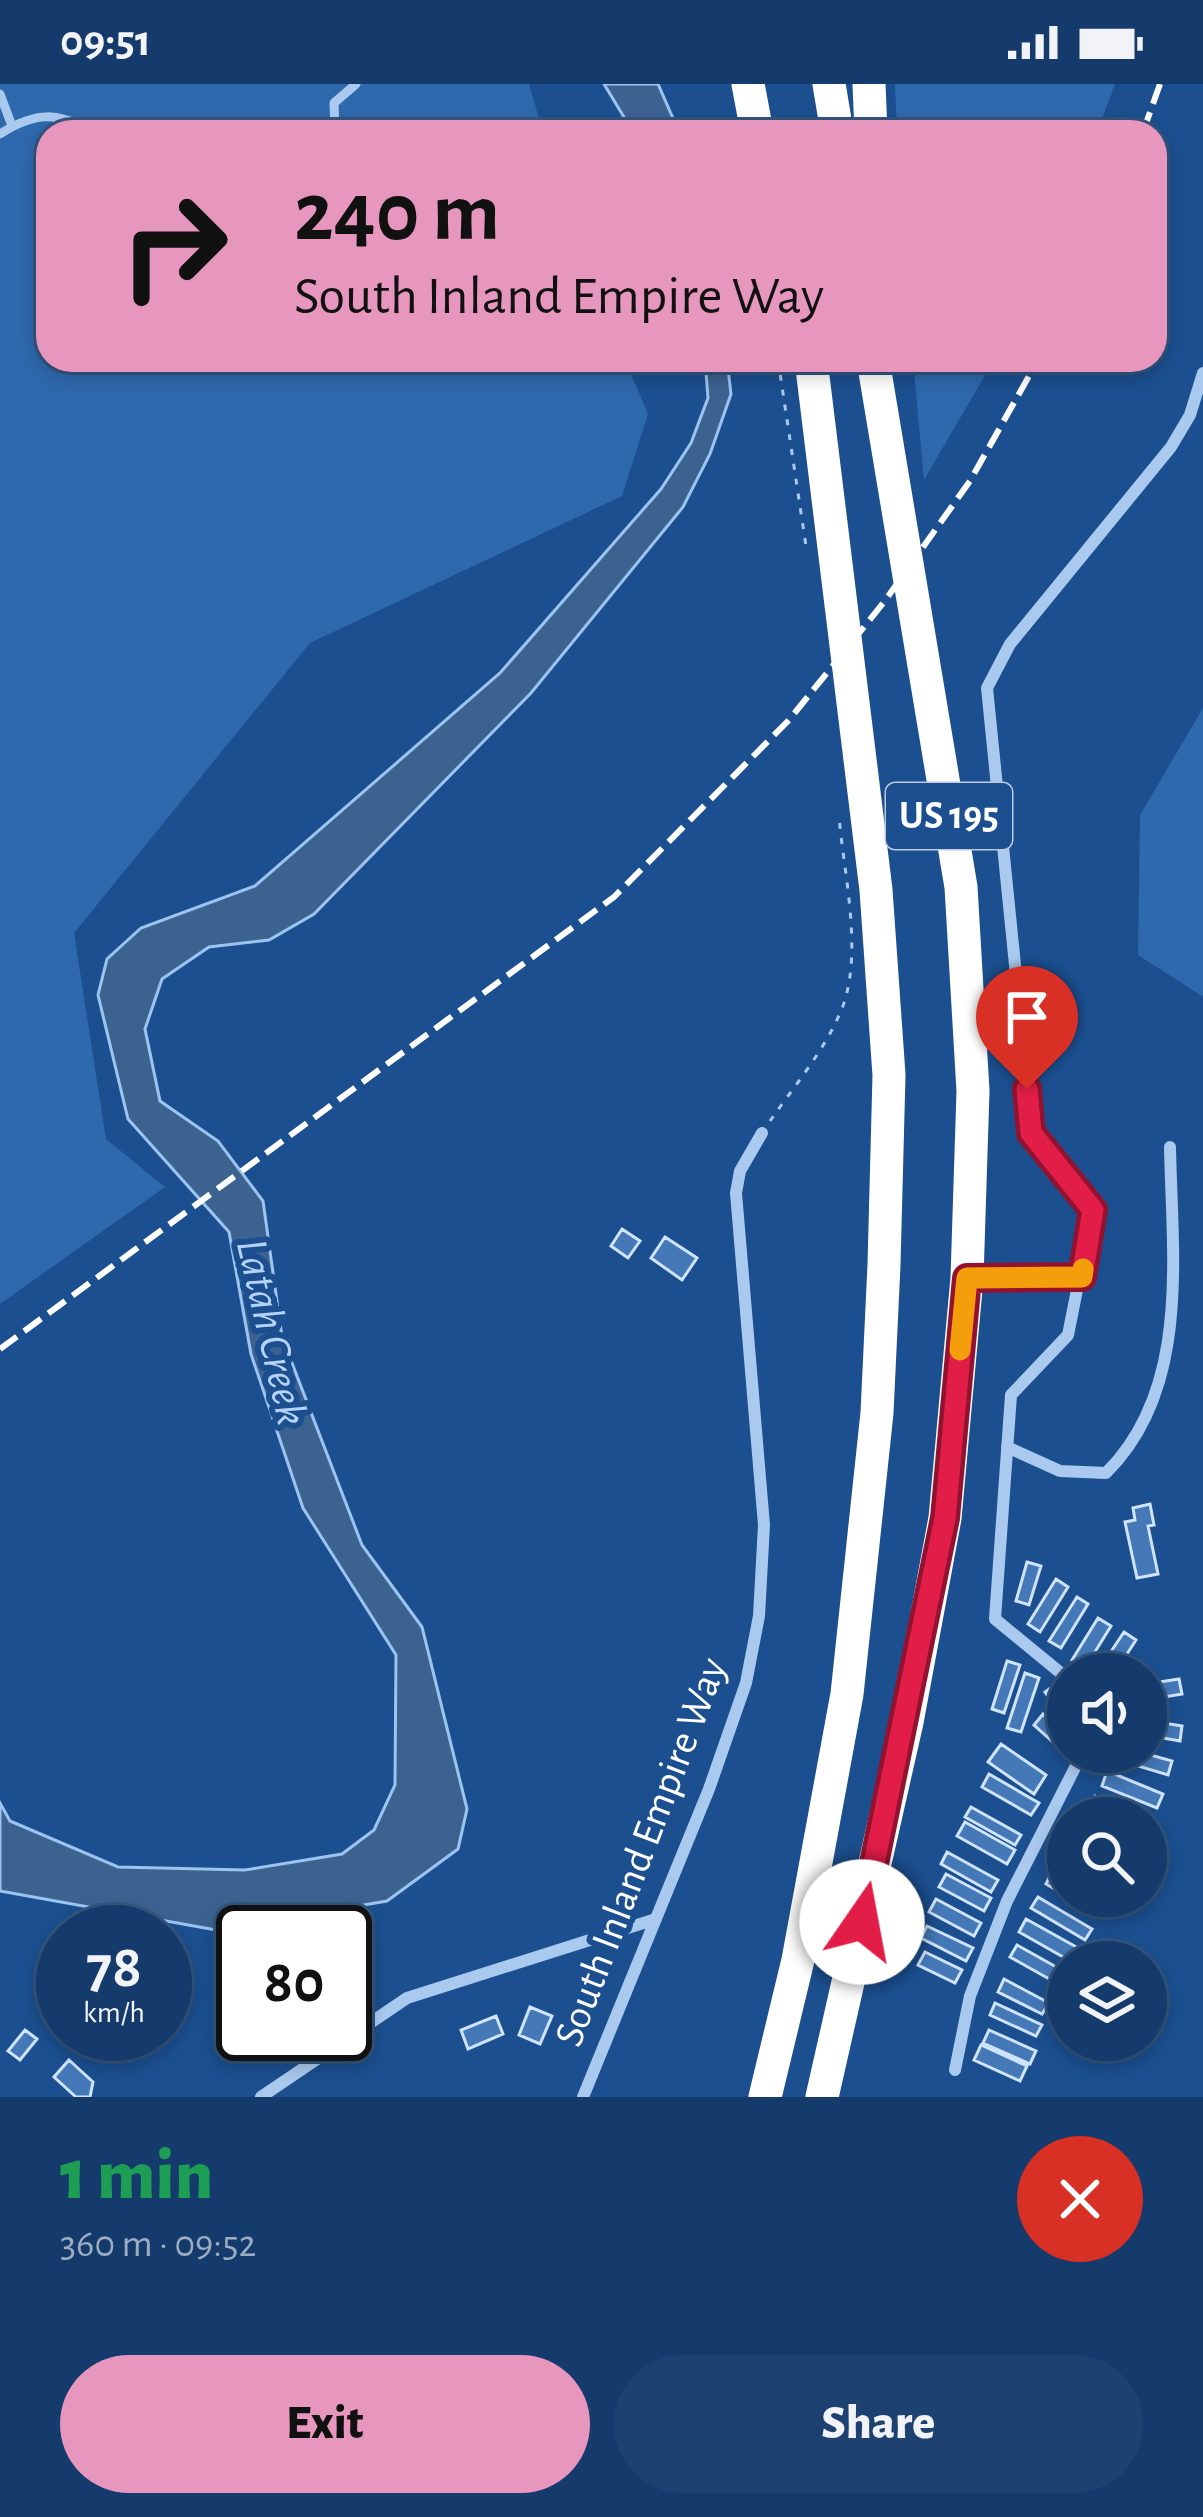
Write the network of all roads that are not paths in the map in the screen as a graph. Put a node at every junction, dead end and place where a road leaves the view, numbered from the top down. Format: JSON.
{"nodes":[{"id":1,"x":356,"y":84,"type":"edge"},
{"id":2,"x":748,"y":84,"type":"edge"},
{"id":3,"x":771,"y":84,"type":"edge"},
{"id":4,"x":829,"y":84,"type":"edge"},
{"id":5,"x":868,"y":84,"type":"edge"},
{"id":6,"x":0,"y":94,"type":"edge"},
{"id":7,"x":72,"y":120,"type":"edge"},
{"id":8,"x":335,"y":120,"type":"edge"},
{"id":9,"x":755,"y":120,"type":"edge"},
{"id":10,"x":776,"y":120,"type":"edge"},
{"id":11,"x":835,"y":120,"type":"edge"},
{"id":12,"x":871,"y":120,"type":"edge"},
{"id":13,"x":11,"y":126,"type":"junction"},
{"id":14,"x":0,"y":134,"type":"edge"},
{"id":15,"x":801,"y":372,"type":"edge"},
{"id":16,"x":812,"y":372,"type":"edge"},
{"id":17,"x":876,"y":372,"type":"edge"},
{"id":18,"x":886,"y":372,"type":"edge"},
{"id":19,"x":1203,"y":373,"type":"edge"},
{"id":20,"x":890,"y":438,"type":"junction"},
{"id":21,"x":821,"y":441,"type":"junction"},
{"id":22,"x":762,"y":1133,"type":"road end"},
{"id":23,"x":1170,"y":1148,"type":"dead end"},
{"id":24,"x":1082,"y":1277,"type":"junction"},
{"id":25,"x":967,"y":1278,"type":"junction"},
{"id":26,"x":1007,"y":1447,"type":"junction"},
{"id":27,"x":1047,"y":1662,"type":"edge"},
{"id":28,"x":1072,"y":1773,"type":"edge"},
{"id":29,"x":656,"y":1919,"type":"junction"},
{"id":30,"x":955,"y":2070,"type":"dead end"},
{"id":31,"x":261,"y":2097,"type":"edge"},
{"id":32,"x":583,"y":2097,"type":"edge"},
{"id":33,"x":765,"y":2097,"type":"edge"},
{"id":34,"x":822,"y":2097,"type":"edge"}],
"edges":[{"from":1,"to":8,"type":"lane"},
{"from":2,"to":9,"type":"highway"},
{"from":3,"to":10,"type":"highway"},
{"from":4,"to":11,"type":"highway"},
{"from":5,"to":12,"type":"highway"},
{"from":6,"to":13,"type":"lane"},
{"from":7,"to":13,"type":"lane"},
{"from":13,"to":14,"type":"lane"},
{"from":15,"to":21,"type":"highway"},
{"from":16,"to":21,"type":"highway","number":"US 195"},
{"from":17,"to":20,"type":"highway","number":"US 195"},
{"from":18,"to":20,"type":"highway"},
{"from":19,"to":24,"type":"street"},
{"from":20,"to":25,"type":"highway","number":"US 195"},
{"from":21,"to":33,"type":"highway","number":"US 195"},
{"from":22,"to":29,"type":"street","name":"South Inland Empire Way"},
{"from":23,"to":26,"type":"street"},
{"from":24,"to":25,"type":"street"},
{"from":24,"to":26,"type":"street"},
{"from":25,"to":34,"type":"highway","number":"US 195"},
{"from":26,"to":27,"type":"street"},
{"from":28,"to":30,"type":"street"},
{"from":29,"to":31,"type":"street"},
{"from":29,"to":32,"type":"street","name":"South Inland Empire Way"}]}
